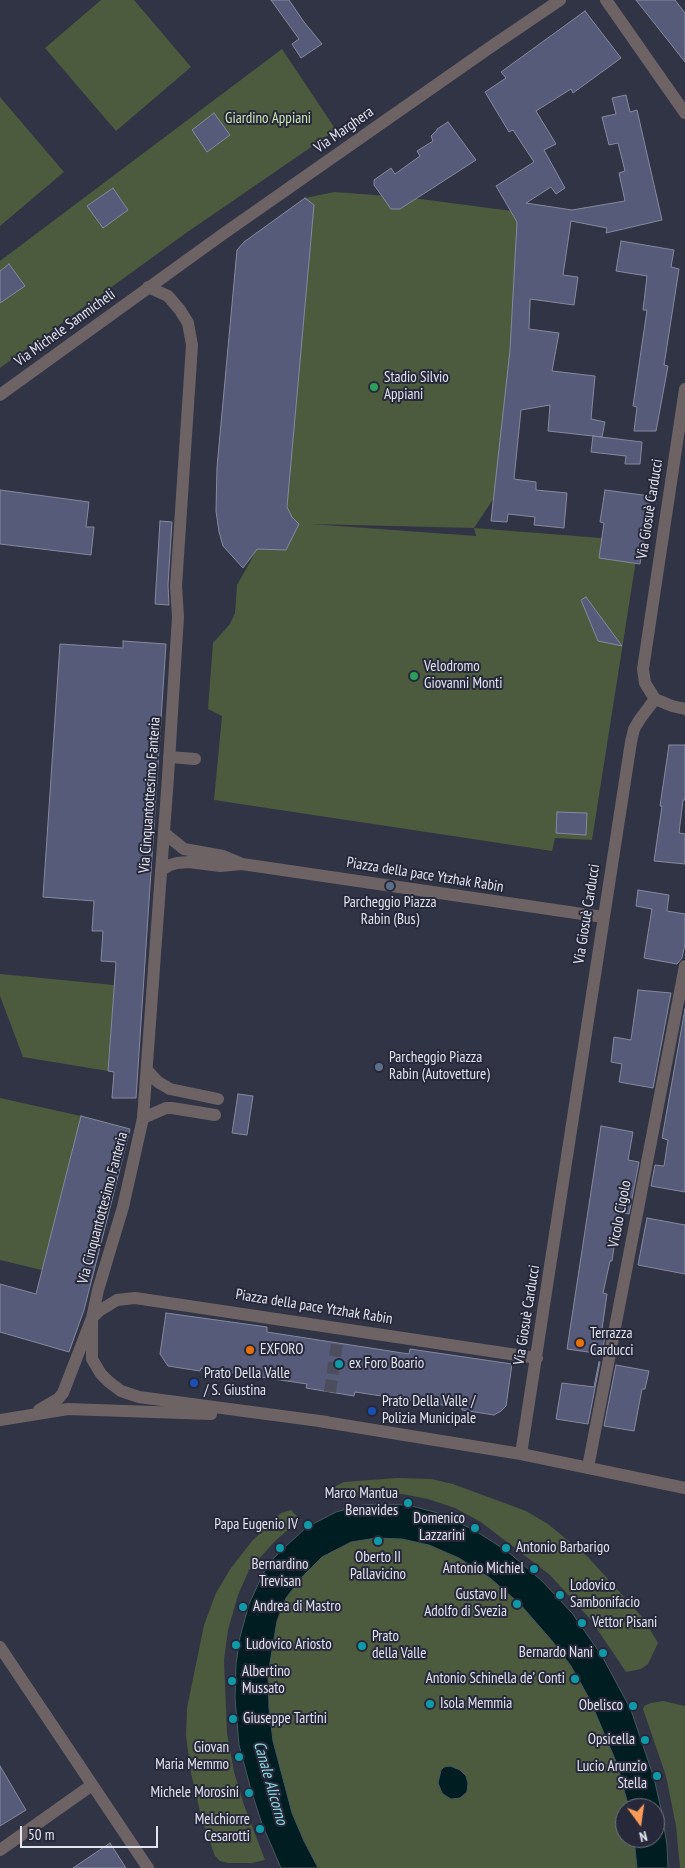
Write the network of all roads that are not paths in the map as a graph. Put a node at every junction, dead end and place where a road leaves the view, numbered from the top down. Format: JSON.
{"nodes":[{"id":1,"x":560,"y":0,"type":"edge"},
{"id":2,"x":606,"y":0,"type":"edge"},
{"id":3,"x":685,"y":113,"type":"edge"},
{"id":4,"x":148,"y":287,"type":"junction"},
{"id":5,"x":685,"y":389,"type":"edge"},
{"id":6,"x":0,"y":395,"type":"edge"},
{"id":7,"x":655,"y":699,"type":"junction"},
{"id":8,"x":685,"y":709,"type":"edge"},
{"id":9,"x":169,"y":757,"type":"junction"},
{"id":10,"x":195,"y":759,"type":"dead end"},
{"id":11,"x":164,"y":833,"type":"junction"},
{"id":12,"x":242,"y":864,"type":"junction"},
{"id":13,"x":161,"y":870,"type":"junction"},
{"id":14,"x":603,"y":917,"type":"junction"},
{"id":15,"x":685,"y":966,"type":"edge"},
{"id":16,"x":147,"y":1070,"type":"junction"},
{"id":17,"x":218,"y":1099,"type":"dead end"},
{"id":18,"x":215,"y":1115,"type":"dead end"},
{"id":19,"x":143,"y":1118,"type":"junction"},
{"id":20,"x":92,"y":1318,"type":"junction"},
{"id":21,"x":536,"y":1358,"type":"junction"},
{"id":22,"x":22,"y":1416,"type":"junction"},
{"id":23,"x":0,"y":1420,"type":"edge"},
{"id":24,"x":327,"y":1422,"type":"junction"},
{"id":25,"x":0,"y":1427,"type":"edge"},
{"id":26,"x":521,"y":1454,"type":"junction"},
{"id":27,"x":588,"y":1468,"type":"junction"},
{"id":28,"x":685,"y":1488,"type":"edge"},
{"id":29,"x":1,"y":1650,"type":"edge"},
{"id":30,"x":92,"y":1785,"type":"junction"},
{"id":31,"x":0,"y":1850,"type":"edge"},
{"id":32,"x":148,"y":1868,"type":"edge"}],
"edges":[{"from":1,"to":4,"type":"street","name":"Via Marghera"},
{"from":2,"to":3,"type":"street"},
{"from":4,"to":6,"type":"street","name":"Via Michele Sanmicheli"},
{"from":4,"to":9,"type":"street","name":"Via Cinquantottesimo Fanteria"},
{"from":5,"to":7,"type":"street","name":"Via Giosuè Carducci"},
{"from":7,"to":8,"type":"street"},
{"from":7,"to":14,"type":"street","name":"Via Giosuè Carducci"},
{"from":9,"to":10,"type":"street"},
{"from":9,"to":11,"type":"street","name":"Via Cinquantottesimo Fanteria"},
{"from":11,"to":12,"type":"street","name":"Piazza della pace Ytzhak Rabin"},
{"from":11,"to":13,"type":"street","name":"Via Cinquantottesimo Fanteria"},
{"from":12,"to":13,"type":"street","name":"Piazza della pace Ytzhak Rabin"},
{"from":12,"to":14,"type":"street","name":"Piazza della pace Ytzhak Rabin"},
{"from":13,"to":16,"type":"street","name":"Via Cinquantottesimo Fanteria"},
{"from":14,"to":21,"type":"street","name":"Via Giosuè Carducci"},
{"from":15,"to":27,"type":"street","name":"Vicolo Cigolo"},
{"from":16,"to":17,"type":"street"},
{"from":16,"to":19,"type":"street","name":"Via Cinquantottesimo Fanteria"},
{"from":18,"to":19,"type":"street"},
{"from":19,"to":20,"type":"street","name":"Via Cinquantottesimo Fanteria"},
{"from":20,"to":21,"type":"street","name":"Piazza della pace Ytzhak Rabin"},
{"from":20,"to":22,"type":"street","name":"Via Cinquantottesimo Fanteria"},
{"from":20,"to":24,"type":"street","name":"Via Cinquantottesimo Fanteria"},
{"from":21,"to":26,"type":"street","name":"Via Giosuè Carducci"},
{"from":22,"to":23,"type":"street"},
{"from":22,"to":24,"type":"street"},
{"from":22,"to":25,"type":"street"},
{"from":24,"to":26,"type":"street"},
{"from":26,"to":27,"type":"street"},
{"from":27,"to":28,"type":"street"},
{"from":29,"to":30,"type":"street"},
{"from":30,"to":31,"type":"street"},
{"from":30,"to":32,"type":"street"}]}
